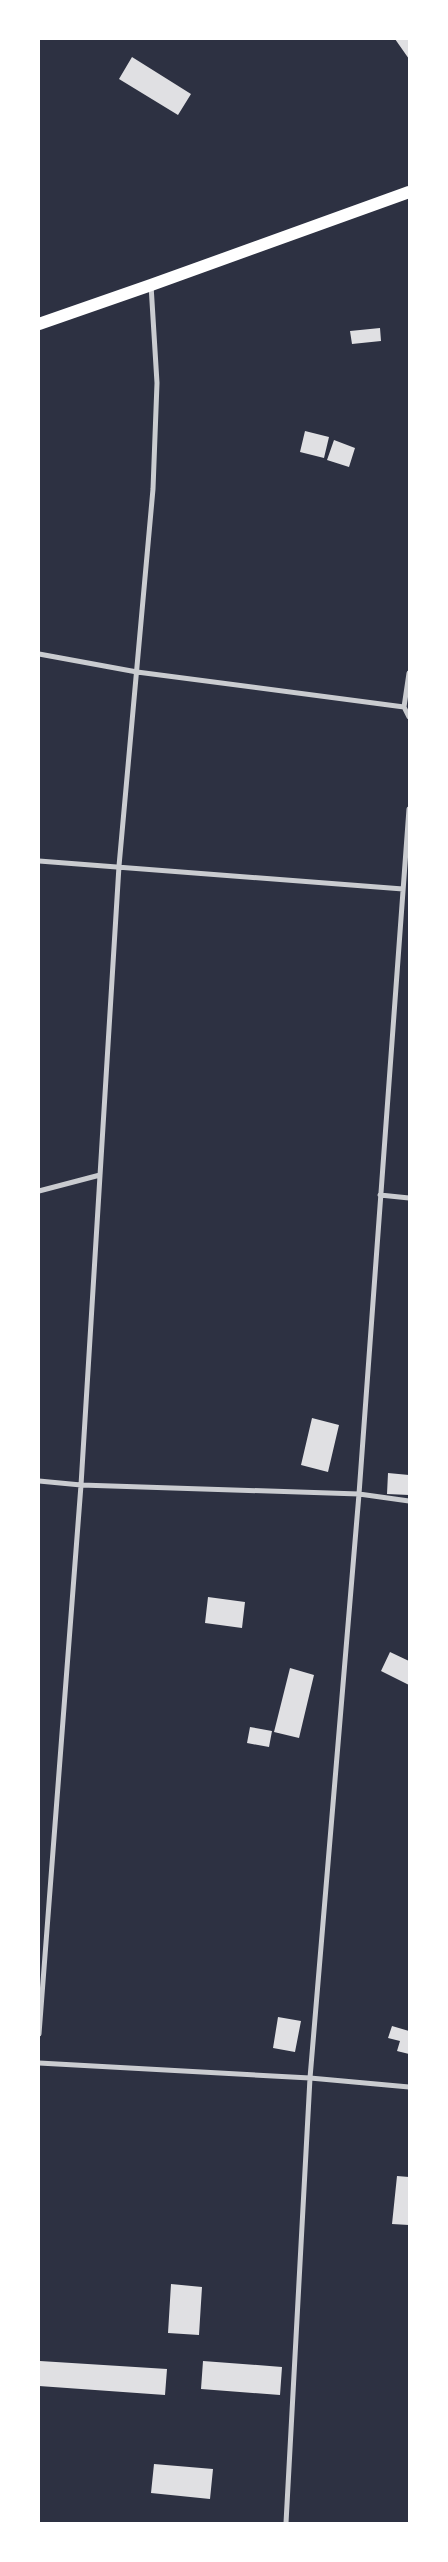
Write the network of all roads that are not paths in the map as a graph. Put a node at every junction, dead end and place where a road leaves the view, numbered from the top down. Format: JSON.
{"nodes":[{"id":1,"x":409,"y":192,"type":"edge"},
{"id":2,"x":152,"y":285,"type":"junction"},
{"id":3,"x":39,"y":324,"type":"edge"},
{"id":4,"x":39,"y":654,"type":"edge"},
{"id":5,"x":137,"y":672,"type":"junction"},
{"id":6,"x":409,"y":673,"type":"edge"},
{"id":7,"x":404,"y":706,"type":"junction"},
{"id":8,"x":409,"y":717,"type":"edge"},
{"id":9,"x":409,"y":808,"type":"edge"},
{"id":10,"x":39,"y":860,"type":"edge"},
{"id":11,"x":119,"y":866,"type":"junction"},
{"id":12,"x":403,"y":889,"type":"junction"},
{"id":13,"x":100,"y":1175,"type":"junction"},
{"id":14,"x":39,"y":1191,"type":"edge"},
{"id":15,"x":380,"y":1196,"type":"junction"},
{"id":16,"x":409,"y":1198,"type":"edge"},
{"id":17,"x":39,"y":1481,"type":"edge"},
{"id":18,"x":81,"y":1485,"type":"junction"},
{"id":19,"x":358,"y":1494,"type":"junction"},
{"id":20,"x":409,"y":1501,"type":"edge"},
{"id":21,"x":39,"y":2034,"type":"edge"},
{"id":22,"x":39,"y":2063,"type":"edge"},
{"id":23,"x":310,"y":2078,"type":"junction"},
{"id":24,"x":409,"y":2087,"type":"edge"},
{"id":25,"x":286,"y":2523,"type":"edge"}],
"edges":[{"from":1,"to":2,"type":"main road"},
{"from":2,"to":3,"type":"main road"},
{"from":2,"to":5,"type":"street"},
{"from":4,"to":5,"type":"street"},
{"from":5,"to":7,"type":"street"},
{"from":5,"to":11,"type":"street"},
{"from":6,"to":7,"type":"street"},
{"from":7,"to":8,"type":"street"},
{"from":9,"to":12,"type":"street"},
{"from":10,"to":11,"type":"street"},
{"from":11,"to":12,"type":"street"},
{"from":11,"to":13,"type":"street"},
{"from":12,"to":15,"type":"street"},
{"from":13,"to":14,"type":"street"},
{"from":13,"to":18,"type":"street"},
{"from":15,"to":16,"type":"street"},
{"from":15,"to":19,"type":"street"},
{"from":17,"to":18,"type":"street"},
{"from":18,"to":19,"type":"street"},
{"from":18,"to":21,"type":"street"},
{"from":19,"to":20,"type":"street"},
{"from":19,"to":23,"type":"street"},
{"from":22,"to":23,"type":"street"},
{"from":23,"to":24,"type":"street"},
{"from":23,"to":25,"type":"street"}]}
